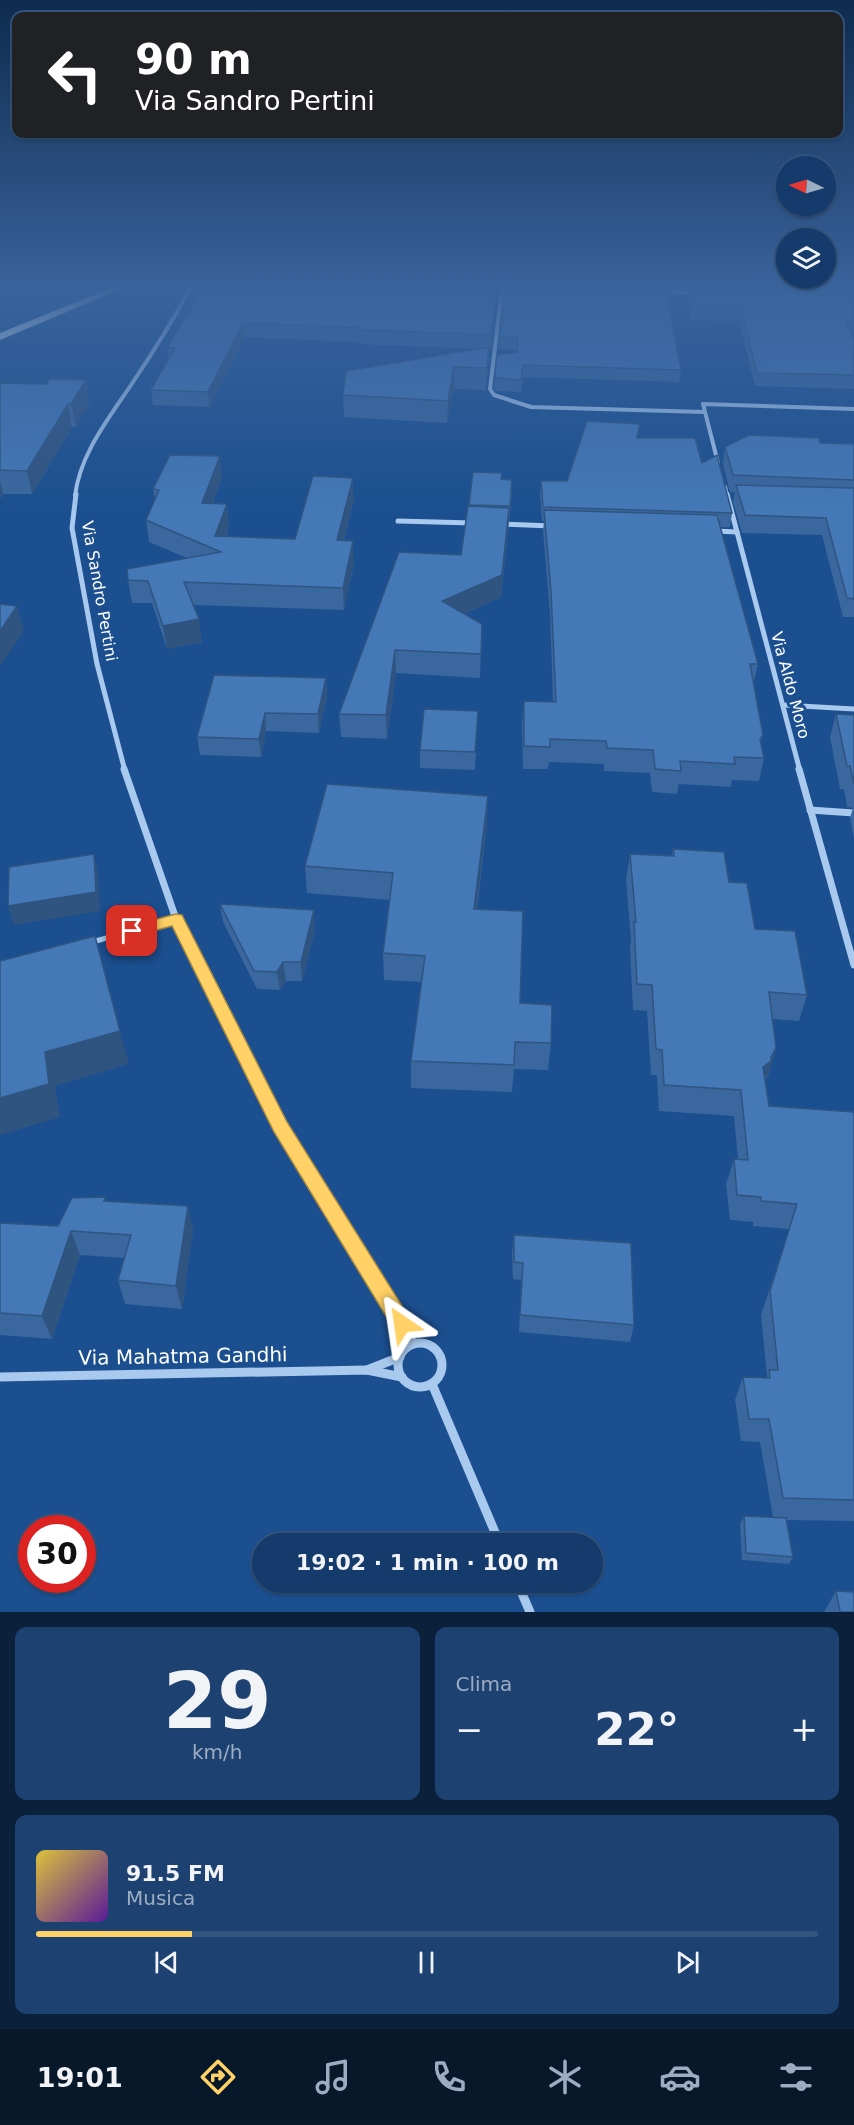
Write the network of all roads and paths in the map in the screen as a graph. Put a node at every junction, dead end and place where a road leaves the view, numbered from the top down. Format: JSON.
{"nodes":[{"id":1,"x":146,"y":362,"type":"edge"},
{"id":2,"x":493,"y":362,"type":"edge"},
{"id":3,"x":854,"y":409,"type":"edge"},
{"id":4,"x":704,"y":412,"type":"junction"},
{"id":5,"x":719,"y":465,"type":"edge"},
{"id":6,"x":722,"y":476,"type":"edge"},
{"id":7,"x":728,"y":497,"type":"junction"},
{"id":8,"x":740,"y":497,"type":"edge"},
{"id":9,"x":398,"y":521,"type":"dead end"},
{"id":10,"x":480,"y":524,"type":"edge"},
{"id":11,"x":491,"y":524,"type":"edge"},
{"id":12,"x":562,"y":526,"type":"edge"},
{"id":13,"x":702,"y":531,"type":"edge"},
{"id":14,"x":737,"y":532,"type":"junction"},
{"id":15,"x":783,"y":705,"type":"junction"},
{"id":16,"x":854,"y":709,"type":"edge"},
{"id":17,"x":810,"y":810,"type":"junction"},
{"id":18,"x":854,"y":813,"type":"edge"},
{"id":19,"x":176,"y":919,"type":"junction"},
{"id":20,"x":88,"y":944,"type":"edge"},
{"id":21,"x":854,"y":964,"type":"edge"},
{"id":22,"x":414,"y":1344,"type":"junction"},
{"id":23,"x":400,"y":1357,"type":"junction"},
{"id":24,"x":367,"y":1370,"type":"junction"},
{"id":25,"x":0,"y":1377,"type":"edge"},
{"id":26,"x":402,"y":1377,"type":"junction"},
{"id":27,"x":432,"y":1384,"type":"junction"},
{"id":28,"x":495,"y":1533,"type":"edge"},
{"id":29,"x":522,"y":1593,"type":"edge"},
{"id":30,"x":530,"y":1612,"type":"edge"}],
"edges":[{"from":1,"to":19,"type":"street","name":"Via Sandro Pertini"},
{"from":2,"to":4,"type":"street"},
{"from":3,"to":4,"type":"street"},
{"from":4,"to":5,"type":"street"},
{"from":6,"to":7,"type":"street","name":"Via Aldo Moro"},
{"from":7,"to":8,"type":"street"},
{"from":7,"to":14,"type":"street","name":"Via Aldo Moro"},
{"from":9,"to":10,"type":"street"},
{"from":11,"to":12,"type":"street"},
{"from":13,"to":14,"type":"street"},
{"from":14,"to":15,"type":"street","name":"Via Aldo Moro"},
{"from":15,"to":16,"type":"street"},
{"from":15,"to":17,"type":"street","name":"Via Aldo Moro"},
{"from":17,"to":18,"type":"street"},
{"from":17,"to":21,"type":"street","name":"Via Aldo Moro"},
{"from":19,"to":20,"type":"lane"},
{"from":19,"to":22,"type":"street","name":"Via Sandro Pertini"},
{"from":22,"to":23,"type":"street"},
{"from":22,"to":27,"type":"street"},
{"from":23,"to":24,"type":"street","name":"Via Mahatma Gandhi"},
{"from":23,"to":26,"type":"street"},
{"from":24,"to":25,"type":"street","name":"Via Mahatma Gandhi"},
{"from":24,"to":26,"type":"street","name":"Via Mahatma Gandhi"},
{"from":26,"to":27,"type":"street"},
{"from":27,"to":28,"type":"street"},
{"from":29,"to":30,"type":"street"}]}
